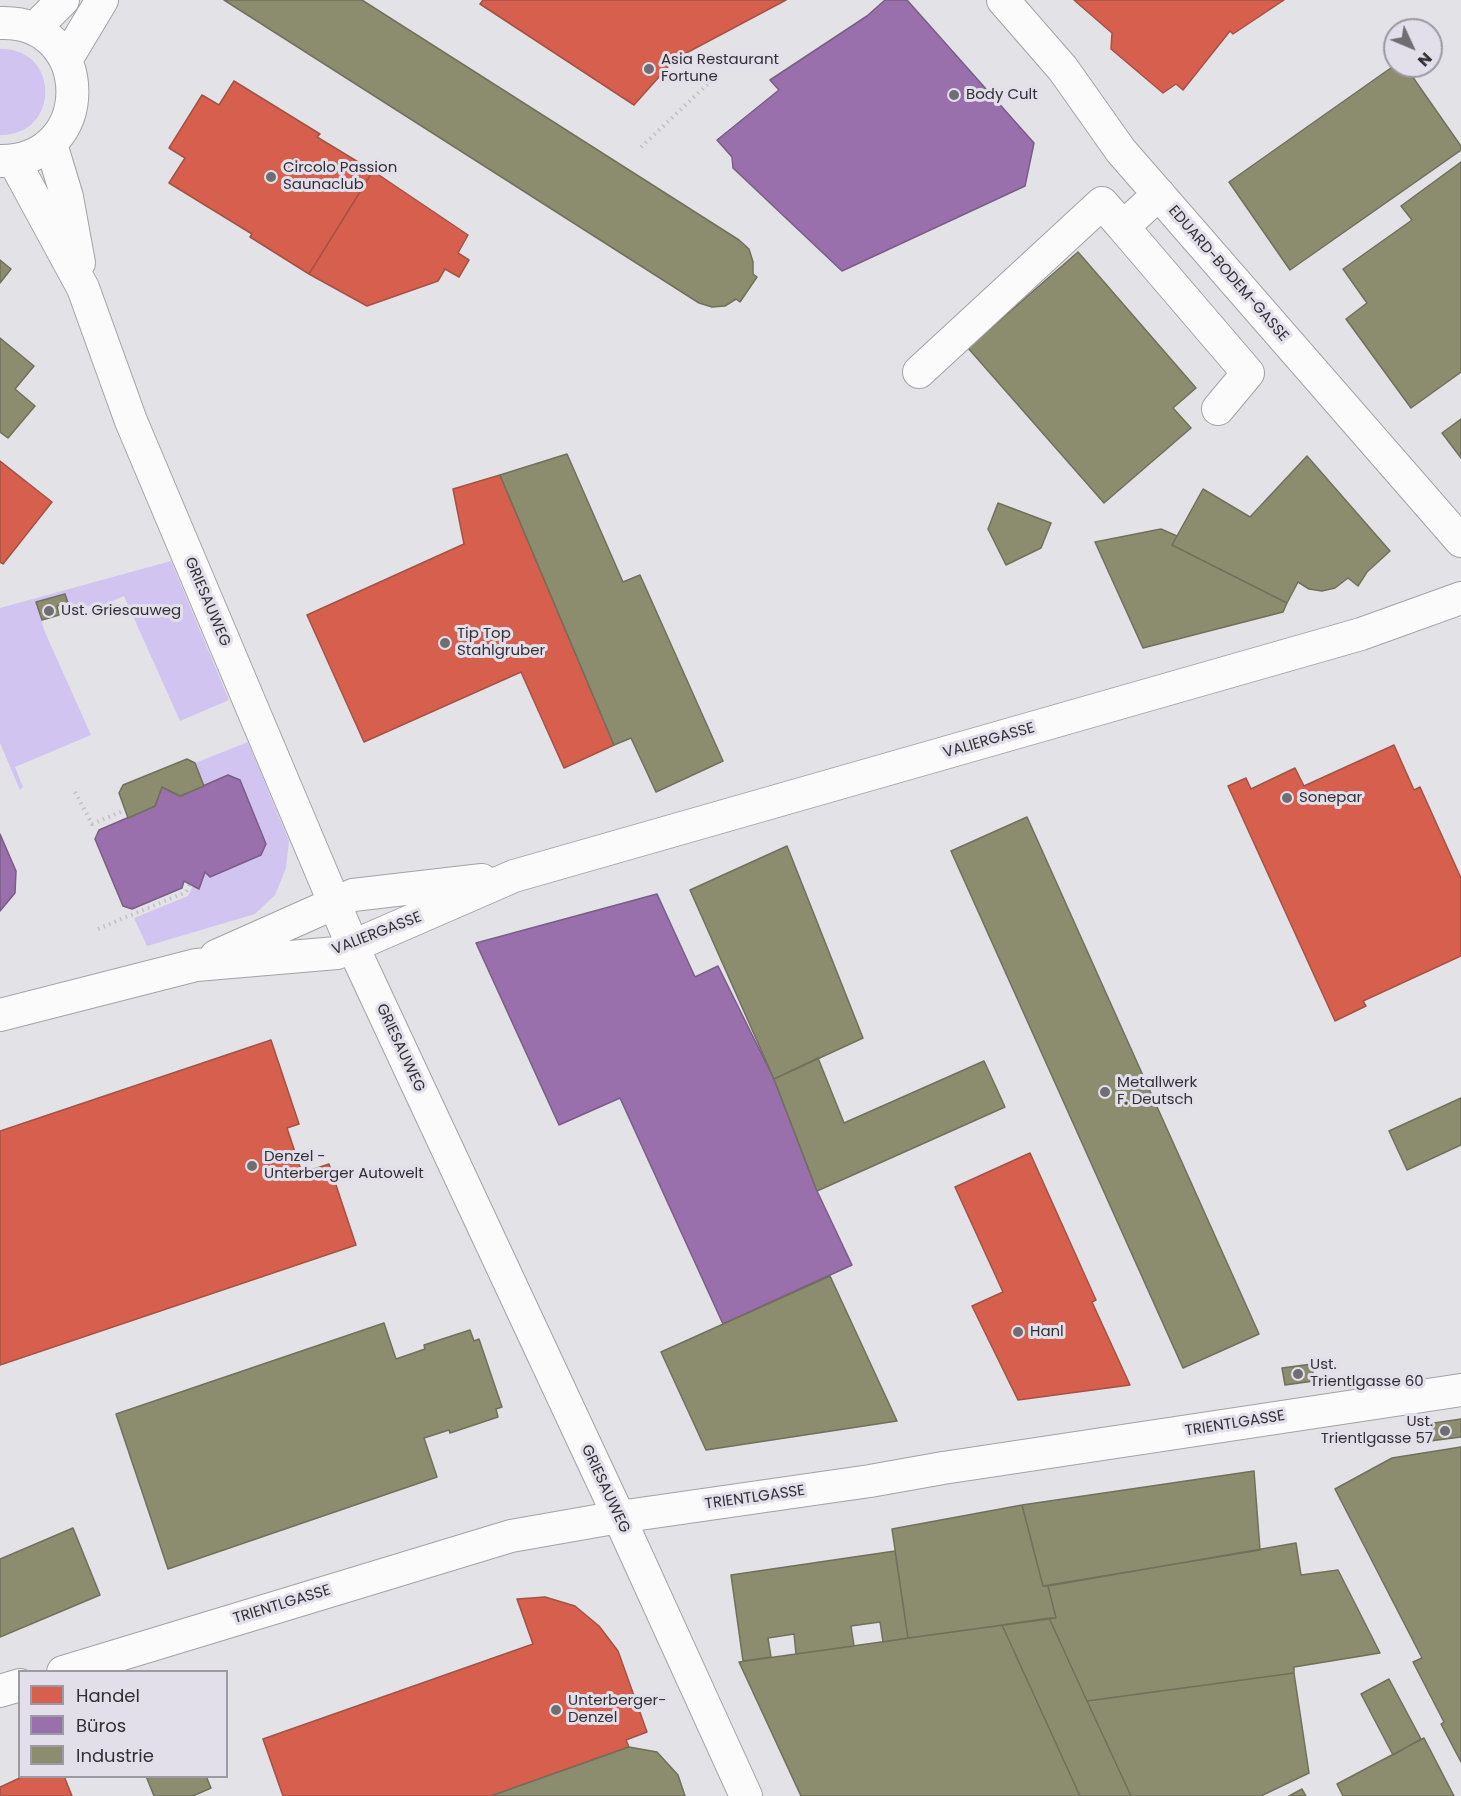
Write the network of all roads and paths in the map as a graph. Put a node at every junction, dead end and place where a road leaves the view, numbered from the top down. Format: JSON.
{"nodes":[{"id":1,"x":63,"y":0,"type":"edge"},
{"id":2,"x":102,"y":0,"type":"edge"},
{"id":3,"x":1003,"y":0,"type":"edge"},
{"id":4,"x":10,"y":22,"type":"edge"},
{"id":5,"x":66,"y":60,"type":"junction"},
{"id":6,"x":710,"y":82,"type":"dead end"},
{"id":7,"x":51,"y":144,"type":"junction"},
{"id":8,"x":641,"y":147,"type":"dead end"},
{"id":9,"x":7,"y":161,"type":"edge"},
{"id":10,"x":1159,"y":194,"type":"junction"},
{"id":11,"x":1123,"y":226,"type":"junction"},
{"id":12,"x":84,"y":288,"type":"junction"},
{"id":13,"x":919,"y":372,"type":"dead end"},
{"id":14,"x":1218,"y":409,"type":"dead end"},
{"id":15,"x":1461,"y":541,"type":"edge"},
{"id":16,"x":1461,"y":598,"type":"edge"},
{"id":17,"x":75,"y":792,"type":"dead end"},
{"id":18,"x":125,"y":810,"type":"dead end"},
{"id":19,"x":514,"y":876,"type":"junction"},
{"id":20,"x":190,"y":884,"type":"dead end"},
{"id":21,"x":334,"y":903,"type":"junction"},
{"id":22,"x":98,"y":929,"type":"dead end"},
{"id":23,"x":352,"y":946,"type":"junction"},
{"id":24,"x":196,"y":965,"type":"junction"},
{"id":25,"x":0,"y":1015,"type":"edge"},
{"id":26,"x":1461,"y":1390,"type":"edge"},
{"id":27,"x":619,"y":1517,"type":"junction"},
{"id":28,"x":66,"y":1670,"type":"edge"},
{"id":29,"x":18,"y":1686,"type":"edge"},
{"id":30,"x":0,"y":1691,"type":"edge"},
{"id":31,"x":746,"y":1796,"type":"edge"}],
"edges":[{"from":1,"to":4,"type":"street"},
{"from":2,"to":5,"type":"street"},
{"from":3,"to":10,"type":"street","name":"EDUARD-BODEM-GASSE"},
{"from":4,"to":5,"type":"street"},
{"from":5,"to":7,"type":"street"},
{"from":6,"to":8,"type":"path"},
{"from":7,"to":9,"type":"street"},
{"from":7,"to":12,"type":"street","name":"GRIESAUWEG"},
{"from":9,"to":12,"type":"street","name":"GRIESAUWEG"},
{"from":10,"to":11,"type":"street"},
{"from":10,"to":15,"type":"street","name":"EDUARD-BODEM-GASSE"},
{"from":11,"to":13,"type":"street"},
{"from":11,"to":14,"type":"street"},
{"from":12,"to":21,"type":"street","name":"GRIESAUWEG"},
{"from":16,"to":19,"type":"street","name":"VALIERGASSE"},
{"from":17,"to":18,"type":"path"},
{"from":19,"to":21,"type":"street","name":"VALIERGASSE"},
{"from":19,"to":23,"type":"street","name":"VALIERGASSE"},
{"from":20,"to":22,"type":"path"},
{"from":21,"to":23,"type":"street","name":"GRIESAUWEG"},
{"from":21,"to":24,"type":"street","name":"VALIERGASSE"},
{"from":23,"to":24,"type":"street","name":"VALIERGASSE"},
{"from":23,"to":27,"type":"street","name":"GRIESAUWEG"},
{"from":24,"to":25,"type":"street","name":"VALIERGASSE"},
{"from":26,"to":27,"type":"street","name":"TRIENTLGASSE"},
{"from":27,"to":28,"type":"street","name":"TRIENTLGASSE"},
{"from":27,"to":31,"type":"street","name":"GRIESAUWEG"},
{"from":29,"to":30,"type":"street"}]}
